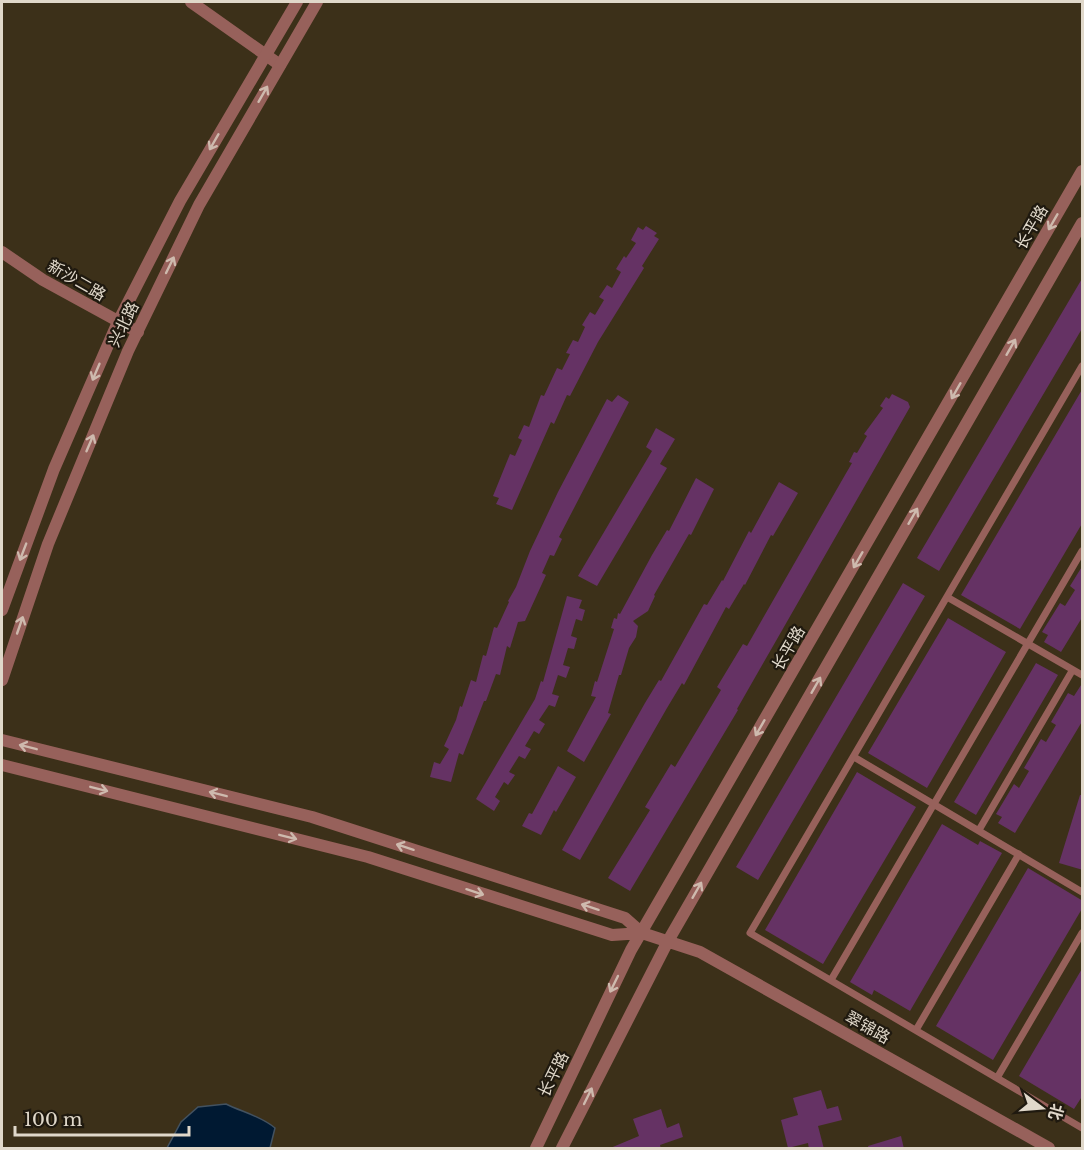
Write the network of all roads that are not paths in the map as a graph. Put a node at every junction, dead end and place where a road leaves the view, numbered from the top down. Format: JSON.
{"nodes":[{"id":1,"x":191,"y":2,"type":"edge"},
{"id":2,"x":297,"y":2,"type":"edge"},
{"id":3,"x":317,"y":2,"type":"edge"},
{"id":4,"x":265,"y":55,"type":"junction"},
{"id":5,"x":280,"y":65,"type":"junction"},
{"id":6,"x":1083,"y":171,"type":"edge"},
{"id":7,"x":1083,"y":222,"type":"edge"},
{"id":8,"x":2,"y":252,"type":"edge"},
{"id":9,"x":118,"y":322,"type":"junction"},
{"id":10,"x":138,"y":332,"type":"junction"},
{"id":11,"x":1083,"y":366,"type":"edge"},
{"id":12,"x":1083,"y":551,"type":"edge"},
{"id":13,"x":947,"y":597,"type":"junction"},
{"id":14,"x":2,"y":610,"type":"edge"},
{"id":15,"x":1028,"y":645,"type":"junction"},
{"id":16,"x":1072,"y":670,"type":"junction"},
{"id":17,"x":1083,"y":675,"type":"edge"},
{"id":18,"x":2,"y":680,"type":"edge"},
{"id":19,"x":2,"y":740,"type":"edge"},
{"id":20,"x":854,"y":757,"type":"junction"},
{"id":21,"x":2,"y":765,"type":"edge"},
{"id":22,"x":934,"y":804,"type":"junction"},
{"id":23,"x":979,"y":830,"type":"junction"},
{"id":24,"x":1019,"y":854,"type":"junction"},
{"id":25,"x":1083,"y":892,"type":"edge"},
{"id":26,"x":642,"y":933,"type":"junction"},
{"id":27,"x":1083,"y":933,"type":"edge"},
{"id":28,"x":668,"y":940,"type":"junction"},
{"id":29,"x":831,"y":980,"type":"junction"},
{"id":30,"x":916,"y":1030,"type":"junction"},
{"id":31,"x":997,"y":1078,"type":"junction"},
{"id":32,"x":1082,"y":1127,"type":"edge"},
{"id":33,"x":536,"y":1149,"type":"edge"},
{"id":34,"x":562,"y":1149,"type":"edge"},
{"id":35,"x":1049,"y":1149,"type":"edge"}],
"edges":[{"from":1,"to":4,"type":"street"},
{"from":2,"to":4,"type":"street","name":"兴北路"},
{"from":3,"to":5,"type":"street","name":"兴北路"},
{"from":4,"to":5,"type":"street"},
{"from":4,"to":9,"type":"street","name":"兴北路","one_way":true},
{"from":10,"to":5,"type":"street","name":"兴北路","one_way":true},
{"from":6,"to":26,"type":"street","name":"长平路","one_way":true},
{"from":28,"to":7,"type":"street","one_way":true},
{"from":8,"to":9,"type":"street","name":"新沙二路"},
{"from":9,"to":10,"type":"street","name":"新沙二路"},
{"from":9,"to":14,"type":"street","name":"兴北路","one_way":true},
{"from":18,"to":10,"type":"street","name":"兴北路","one_way":true},
{"from":11,"to":13,"type":"lane"},
{"from":12,"to":15,"type":"lane"},
{"from":13,"to":15,"type":"lane"},
{"from":13,"to":20,"type":"lane"},
{"from":15,"to":16,"type":"lane"},
{"from":15,"to":22,"type":"lane"},
{"from":16,"to":17,"type":"lane"},
{"from":16,"to":23,"type":"lane"},
{"from":26,"to":19,"type":"street","one_way":true},
{"from":20,"to":22,"type":"lane"},
{"from":20,"to":29,"type":"lane"},
{"from":21,"to":26,"type":"street","one_way":true},
{"from":22,"to":23,"type":"lane"},
{"from":22,"to":29,"type":"lane"},
{"from":23,"to":24,"type":"lane"},
{"from":24,"to":25,"type":"lane"},
{"from":24,"to":30,"type":"lane"},
{"from":26,"to":28,"type":"street","name":"翠锦路"},
{"from":26,"to":33,"type":"street","name":"长平路","one_way":true},
{"from":27,"to":31,"type":"lane"},
{"from":34,"to":28,"type":"street","one_way":true},
{"from":28,"to":35,"type":"street","name":"翠锦路"},
{"from":29,"to":30,"type":"lane"},
{"from":30,"to":31,"type":"lane"},
{"from":31,"to":32,"type":"lane"}]}
